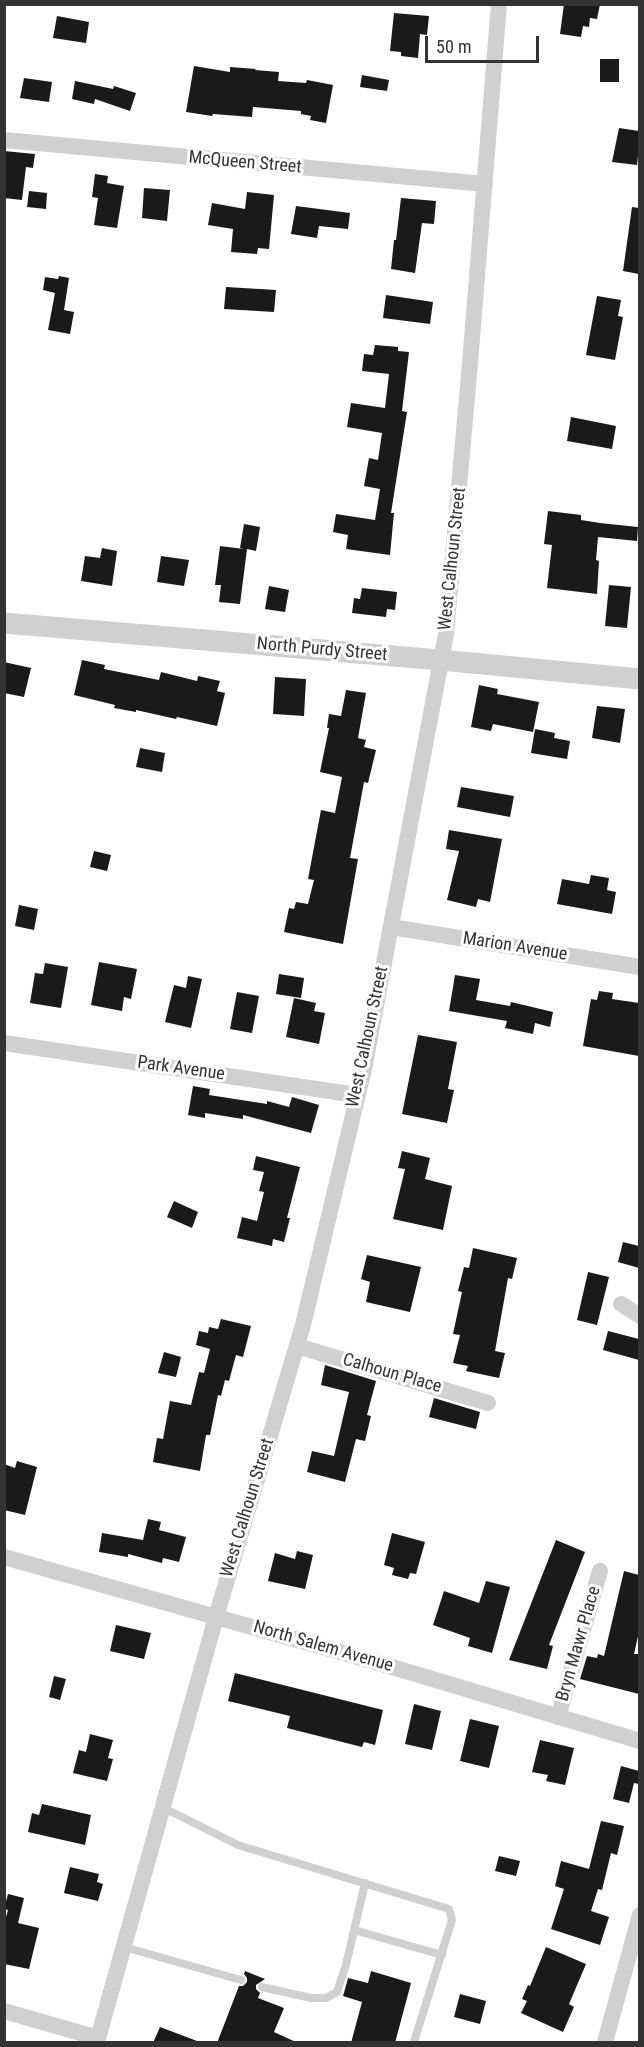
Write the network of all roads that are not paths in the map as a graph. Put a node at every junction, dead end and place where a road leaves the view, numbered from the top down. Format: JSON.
{"nodes":[{"id":1,"x":500,"y":4,"type":"edge"},
{"id":2,"x":4,"y":140,"type":"edge"},
{"id":3,"x":485,"y":184,"type":"junction"},
{"id":4,"x":4,"y":623,"type":"edge"},
{"id":5,"x":440,"y":660,"type":"junction"},
{"id":6,"x":639,"y":679,"type":"edge"},
{"id":7,"x":391,"y":927,"type":"junction"},
{"id":8,"x":639,"y":967,"type":"edge"},
{"id":9,"x":4,"y":1043,"type":"edge"},
{"id":10,"x":357,"y":1095,"type":"junction"},
{"id":11,"x":621,"y":1304,"type":"dead end"},
{"id":12,"x":639,"y":1316,"type":"edge"},
{"id":13,"x":297,"y":1346,"type":"junction"},
{"id":14,"x":488,"y":1402,"type":"dead end"},
{"id":15,"x":4,"y":1557,"type":"edge"},
{"id":16,"x":600,"y":1572,"type":"dead end"},
{"id":17,"x":216,"y":1617,"type":"junction"},
{"id":18,"x":558,"y":1717,"type":"junction"},
{"id":19,"x":639,"y":1741,"type":"edge"},
{"id":20,"x":164,"y":1808,"type":"junction"},
{"id":21,"x":365,"y":1883,"type":"junction"},
{"id":22,"x":639,"y":1915,"type":"edge"},
{"id":23,"x":354,"y":1930,"type":"junction"},
{"id":24,"x":124,"y":1947,"type":"junction"},
{"id":25,"x":442,"y":1955,"type":"junction"},
{"id":26,"x":241,"y":1980,"type":"dead end"},
{"id":27,"x":262,"y":1987,"type":"dead end"},
{"id":28,"x":4,"y":2011,"type":"edge"},
{"id":29,"x":97,"y":2040,"type":"edge"},
{"id":30,"x":414,"y":2043,"type":"edge"},
{"id":31,"x":605,"y":2043,"type":"edge"}],
"edges":[{"from":1,"to":3,"type":"street","name":"West Calhoun Street"},
{"from":2,"to":3,"type":"street","name":"McQueen Street"},
{"from":3,"to":5,"type":"street","name":"West Calhoun Street"},
{"from":4,"to":5,"type":"street","name":"North Purdy Street"},
{"from":5,"to":6,"type":"street","name":"North Purdy Street"},
{"from":5,"to":7,"type":"street","name":"West Calhoun Street"},
{"from":7,"to":8,"type":"street","name":"Marion Avenue"},
{"from":7,"to":10,"type":"street","name":"West Calhoun Street"},
{"from":9,"to":10,"type":"street","name":"Park Avenue"},
{"from":10,"to":13,"type":"street","name":"West Calhoun Street"},
{"from":11,"to":12,"type":"street"},
{"from":13,"to":14,"type":"street","name":"Calhoun Place"},
{"from":13,"to":17,"type":"street","name":"West Calhoun Street"},
{"from":15,"to":17,"type":"street","name":"North Salem Avenue"},
{"from":16,"to":18,"type":"street","name":"Bryn Mawr Place"},
{"from":17,"to":18,"type":"street","name":"North Salem Avenue"},
{"from":17,"to":20,"type":"street","name":"West Calhoun Street"},
{"from":18,"to":19,"type":"street","name":"North Salem Avenue"},
{"from":20,"to":21,"type":"lane"},
{"from":20,"to":24,"type":"street","name":"West Calhoun Street"},
{"from":21,"to":23,"type":"lane"},
{"from":21,"to":25,"type":"lane"},
{"from":22,"to":31,"type":"street"},
{"from":23,"to":25,"type":"lane"},
{"from":23,"to":27,"type":"lane"},
{"from":24,"to":26,"type":"lane"},
{"from":24,"to":29,"type":"street","name":"West Calhoun Street"},
{"from":25,"to":30,"type":"lane"},
{"from":28,"to":29,"type":"street"}]}
